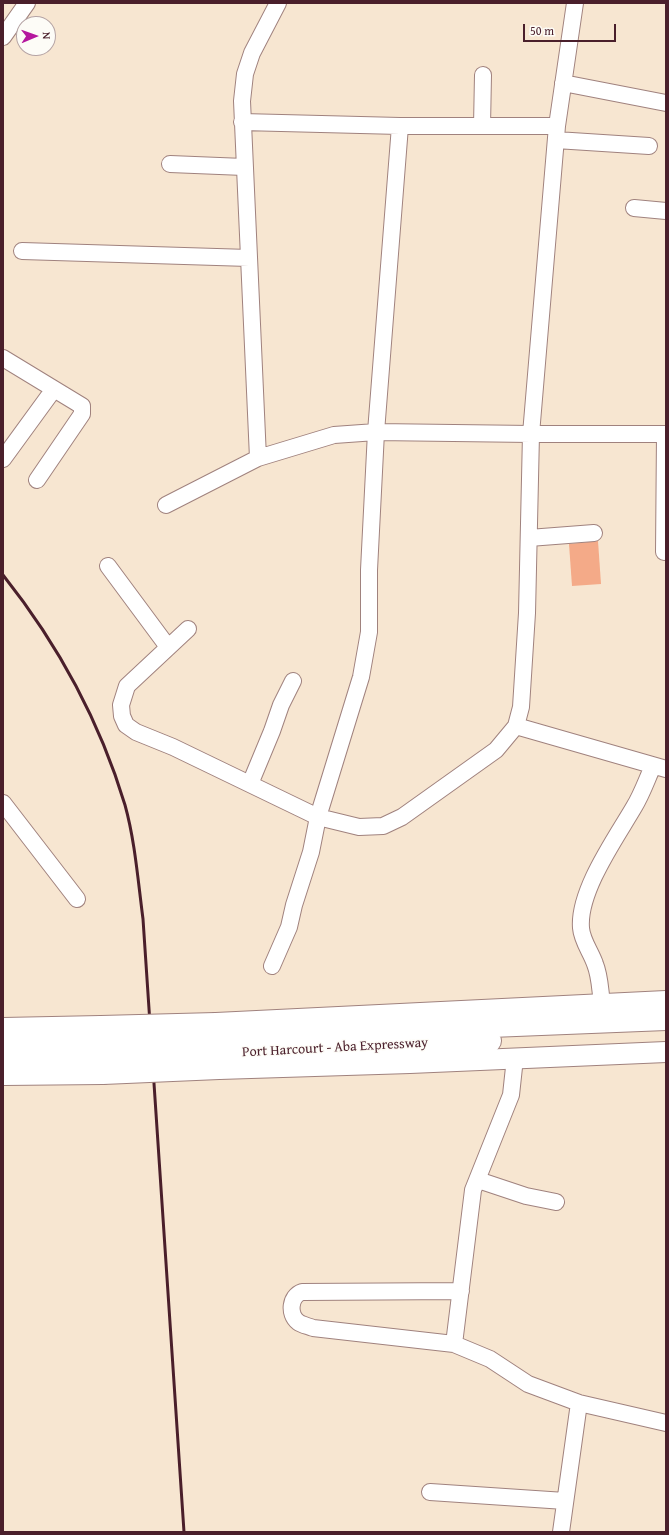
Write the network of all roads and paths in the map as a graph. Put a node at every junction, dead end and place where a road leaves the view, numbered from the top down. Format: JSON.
{"nodes":[{"id":1,"x":26,"y":3,"type":"edge"},
{"id":2,"x":278,"y":3,"type":"edge"},
{"id":3,"x":575,"y":3,"type":"edge"},
{"id":4,"x":3,"y":37,"type":"edge"},
{"id":5,"x":483,"y":75,"type":"dead end"},
{"id":6,"x":563,"y":83,"type":"junction"},
{"id":7,"x":666,"y":104,"type":"edge"},
{"id":8,"x":242,"y":122,"type":"junction"},
{"id":9,"x":400,"y":126,"type":"junction"},
{"id":10,"x":482,"y":126,"type":"junction"},
{"id":11,"x":556,"y":133,"type":"junction"},
{"id":12,"x":649,"y":146,"type":"dead end"},
{"id":13,"x":170,"y":164,"type":"dead end"},
{"id":14,"x":244,"y":167,"type":"junction"},
{"id":15,"x":634,"y":208,"type":"dead end"},
{"id":16,"x":666,"y":210,"type":"edge"},
{"id":17,"x":22,"y":251,"type":"dead end"},
{"id":18,"x":249,"y":258,"type":"junction"},
{"id":19,"x":3,"y":358,"type":"edge"},
{"id":20,"x":54,"y":389,"type":"junction"},
{"id":21,"x":376,"y":432,"type":"junction"},
{"id":22,"x":531,"y":434,"type":"junction"},
{"id":23,"x":665,"y":434,"type":"edge"},
{"id":24,"x":258,"y":458,"type":"junction"},
{"id":25,"x":3,"y":459,"type":"edge"},
{"id":26,"x":37,"y":480,"type":"dead end"},
{"id":27,"x":166,"y":505,"type":"dead end"},
{"id":28,"x":594,"y":533,"type":"dead end"},
{"id":29,"x":529,"y":538,"type":"junction"},
{"id":30,"x":664,"y":552,"type":"dead end"},
{"id":31,"x":108,"y":566,"type":"dead end"},
{"id":32,"x":188,"y":629,"type":"dead end"},
{"id":33,"x":168,"y":647,"type":"junction"},
{"id":34,"x":293,"y":681,"type":"dead end"},
{"id":35,"x":516,"y":726,"type":"junction"},
{"id":36,"x":660,"y":767,"type":"edge"},
{"id":37,"x":250,"y":784,"type":"junction"},
{"id":38,"x":3,"y":803,"type":"edge"},
{"id":39,"x":318,"y":817,"type":"junction"},
{"id":40,"x":77,"y":899,"type":"dead end"},
{"id":41,"x":272,"y":966,"type":"dead end"},
{"id":42,"x":666,"y":1000,"type":"edge"},
{"id":43,"x":602,"y":1003,"type":"junction"},
{"id":44,"x":666,"y":1019,"type":"edge"},
{"id":45,"x":3,"y":1028,"type":"edge"},
{"id":46,"x":666,"y":1033,"type":"edge"},
{"id":47,"x":3,"y":1044,"type":"edge"},
{"id":48,"x":217,"y":1046,"type":"junction"},
{"id":49,"x":103,"y":1050,"type":"junction"},
{"id":50,"x":666,"y":1052,"type":"edge"},
{"id":51,"x":515,"y":1058,"type":"junction"},
{"id":52,"x":3,"y":1060,"type":"edge"},
{"id":53,"x":3,"y":1075,"type":"edge"},
{"id":54,"x":478,"y":1180,"type":"junction"},
{"id":55,"x":556,"y":1202,"type":"dead end"},
{"id":56,"x":461,"y":1291,"type":"junction"},
{"id":57,"x":454,"y":1344,"type":"junction"},
{"id":58,"x":578,"y":1403,"type":"junction"},
{"id":59,"x":666,"y":1423,"type":"edge"},
{"id":60,"x":430,"y":1492,"type":"dead end"},
{"id":61,"x":565,"y":1501,"type":"junction"},
{"id":62,"x":561,"y":1532,"type":"edge"}],
"edges":[{"from":1,"to":4,"type":"street"},
{"from":2,"to":8,"type":"street"},
{"from":3,"to":6,"type":"street"},
{"from":5,"to":10,"type":"street"},
{"from":6,"to":7,"type":"street"},
{"from":6,"to":11,"type":"street"},
{"from":8,"to":9,"type":"street"},
{"from":8,"to":14,"type":"street"},
{"from":9,"to":10,"type":"street"},
{"from":9,"to":21,"type":"street"},
{"from":10,"to":11,"type":"street"},
{"from":11,"to":12,"type":"street"},
{"from":11,"to":22,"type":"street"},
{"from":13,"to":14,"type":"street"},
{"from":14,"to":18,"type":"street"},
{"from":15,"to":16,"type":"street"},
{"from":17,"to":18,"type":"street"},
{"from":18,"to":24,"type":"street"},
{"from":19,"to":20,"type":"street"},
{"from":20,"to":25,"type":"street"},
{"from":20,"to":26,"type":"street"},
{"from":21,"to":22,"type":"street"},
{"from":21,"to":24,"type":"street"},
{"from":21,"to":39,"type":"street"},
{"from":22,"to":23,"type":"street"},
{"from":22,"to":29,"type":"street"},
{"from":23,"to":30,"type":"street"},
{"from":24,"to":27,"type":"street"},
{"from":28,"to":29,"type":"street"},
{"from":29,"to":35,"type":"street"},
{"from":31,"to":33,"type":"street"},
{"from":32,"to":33,"type":"street"},
{"from":33,"to":37,"type":"street"},
{"from":34,"to":37,"type":"street"},
{"from":35,"to":36,"type":"street"},
{"from":35,"to":39,"type":"street"},
{"from":36,"to":43,"type":"street"},
{"from":37,"to":39,"type":"street"},
{"from":38,"to":40,"type":"street"},
{"from":39,"to":41,"type":"street"},
{"from":42,"to":43,"type":"main road"},
{"from":43,"to":48,"type":"main road"},
{"from":44,"to":48,"type":"highway","name":"Port Harcourt - Aba Expressway"},
{"from":45,"to":49,"type":"main road"},
{"from":46,"to":48,"type":"highway","name":"Port Harcourt - Aba Expressway"},
{"from":47,"to":49,"type":"highway","name":"Port Harcourt - Aba Expressway"},
{"from":48,"to":49,"type":"highway","name":"Port Harcourt - Aba Expressway","bridge":true},
{"from":48,"to":49,"type":"main road","bridge":true},
{"from":48,"to":51,"type":"main road"},
{"from":49,"to":52,"type":"highway","name":"Port Harcourt - Aba Expressway"},
{"from":49,"to":53,"type":"main road"},
{"from":50,"to":51,"type":"main road"},
{"from":51,"to":54,"type":"street"},
{"from":54,"to":55,"type":"street"},
{"from":54,"to":56,"type":"street"},
{"from":56,"to":57,"type":"street"},
{"from":56,"to":57,"type":"street"},
{"from":57,"to":58,"type":"street"},
{"from":58,"to":59,"type":"street"},
{"from":58,"to":61,"type":"street"},
{"from":60,"to":61,"type":"street"},
{"from":61,"to":62,"type":"street"}]}
